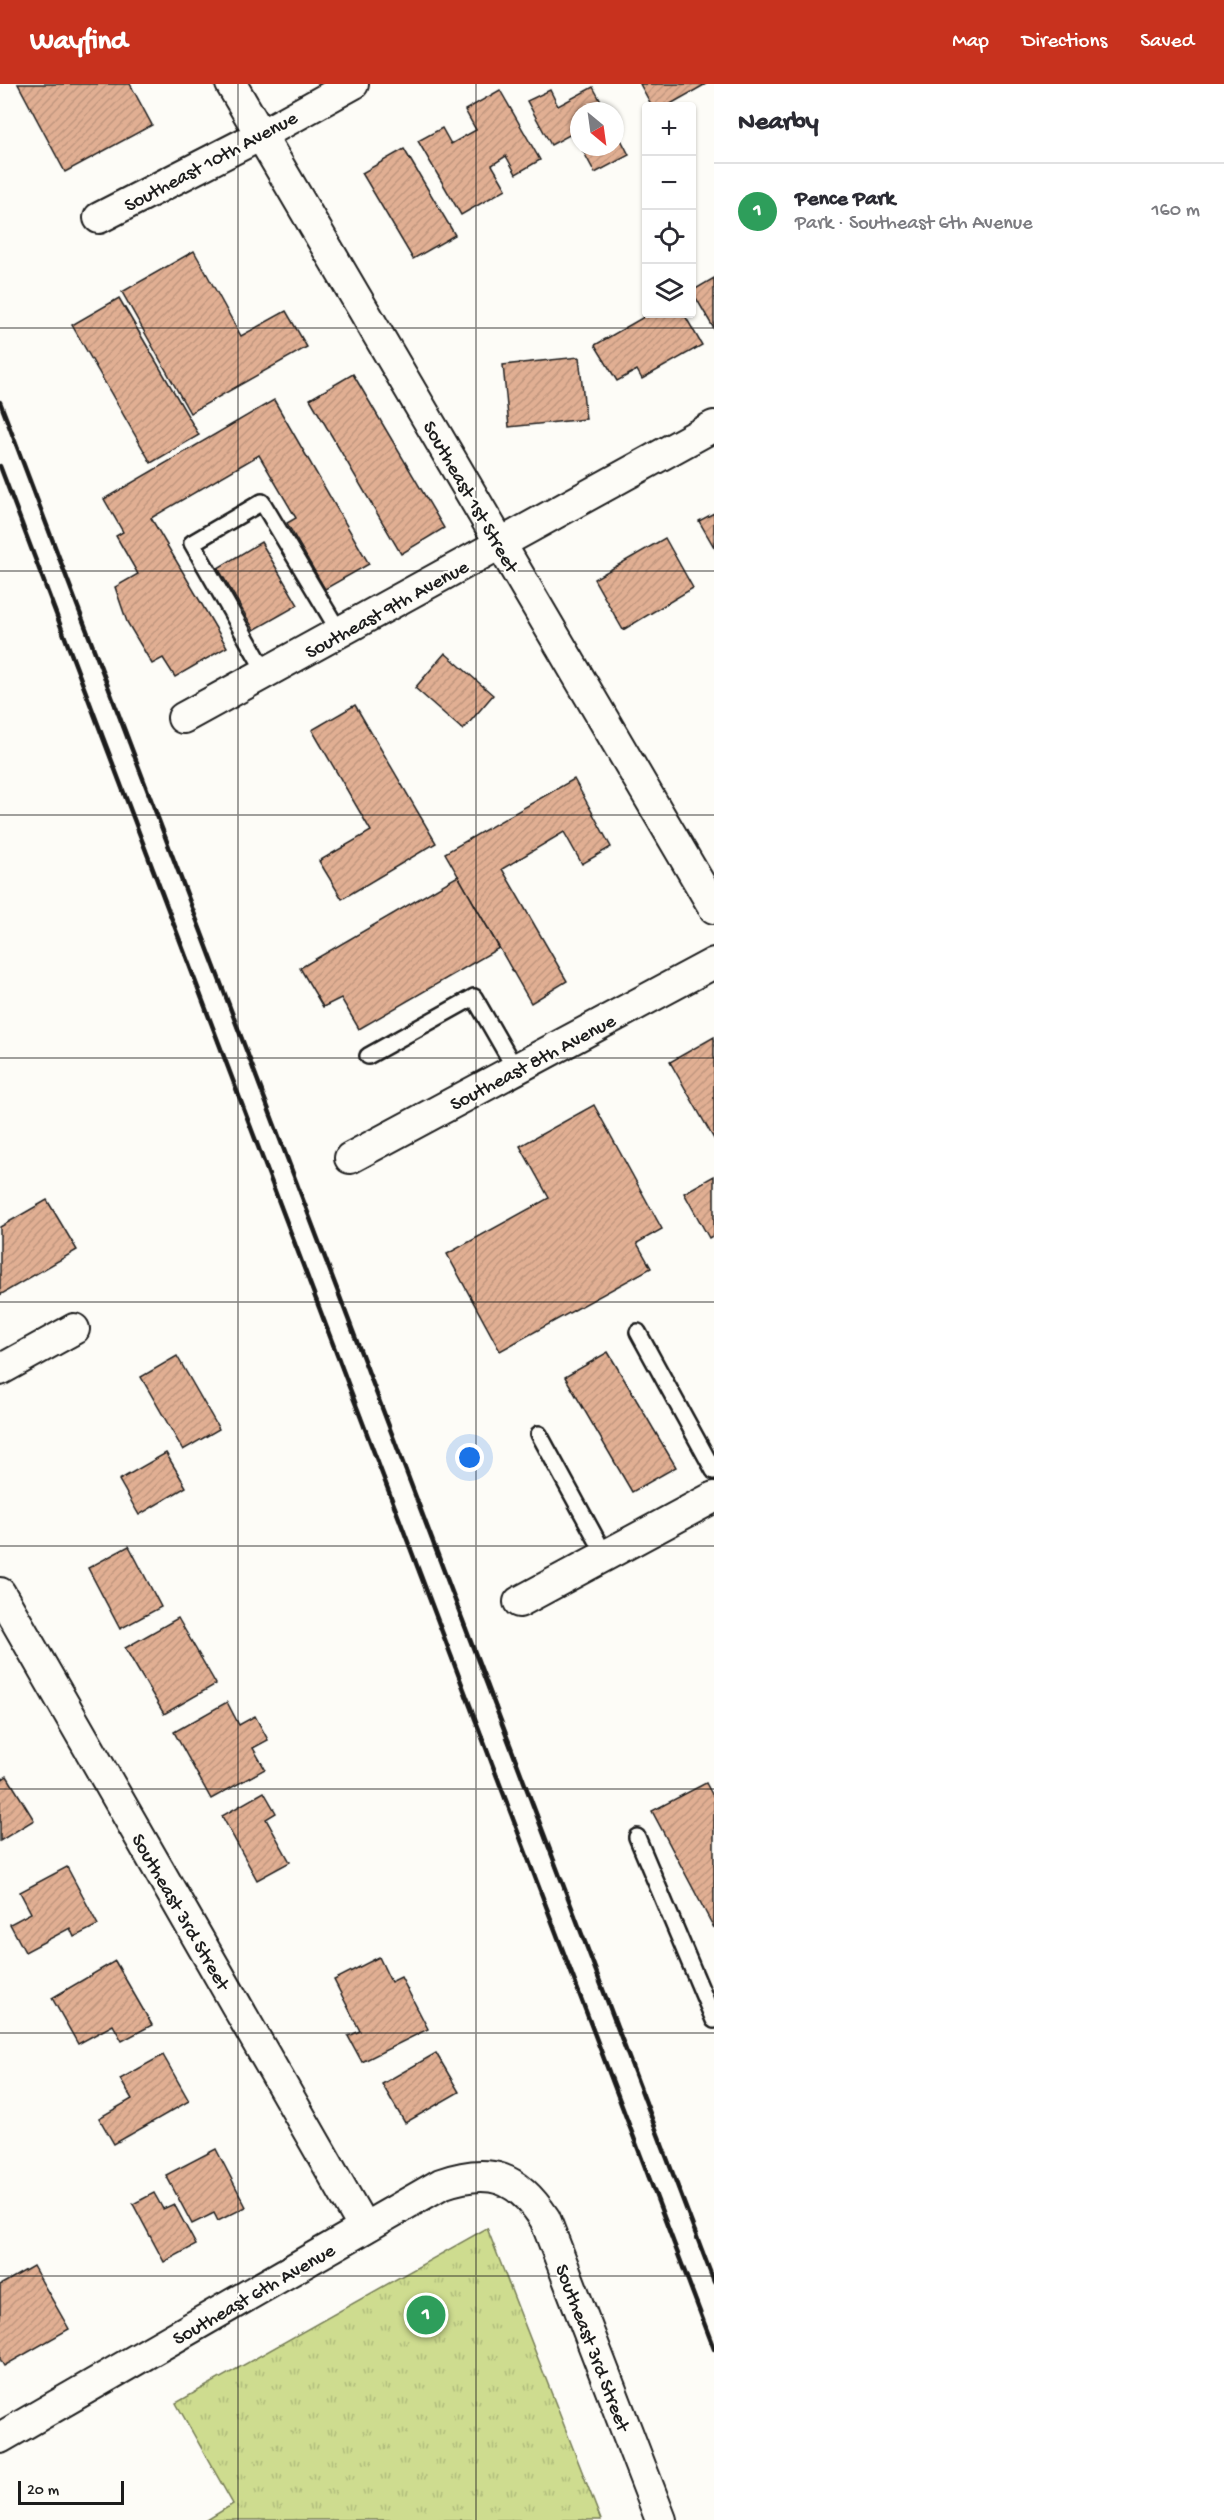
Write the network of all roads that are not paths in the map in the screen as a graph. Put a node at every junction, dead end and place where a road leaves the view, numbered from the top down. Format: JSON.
{"nodes":[{"id":1,"x":231,"y":84,"type":"edge"},
{"id":2,"x":353,"y":84,"type":"edge"},
{"id":3,"x":261,"y":135,"type":"junction"},
{"id":4,"x":99,"y":218,"type":"dead end"},
{"id":5,"x":714,"y":426,"type":"edge"},
{"id":6,"x":501,"y":545,"type":"junction"},
{"id":7,"x":340,"y":633,"type":"junction"},
{"id":8,"x":266,"y":673,"type":"junction"},
{"id":9,"x":183,"y":718,"type":"dead end"},
{"id":10,"x":714,"y":908,"type":"edge"},
{"id":11,"x":714,"y":963,"type":"edge"},
{"id":12,"x":368,"y":1056,"type":"dead end"},
{"id":13,"x":516,"y":1070,"type":"junction"},
{"id":14,"x":351,"y":1158,"type":"dead end"},
{"id":15,"x":74,"y":1329,"type":"dead end"},
{"id":16,"x":638,"y":1332,"type":"dead end"},
{"id":17,"x":0,"y":1370,"type":"edge"},
{"id":18,"x":539,"y":1434,"type":"dead end"},
{"id":19,"x":714,"y":1471,"type":"edge"},
{"id":20,"x":714,"y":1497,"type":"edge"},
{"id":21,"x":605,"y":1555,"type":"junction"},
{"id":22,"x":0,"y":1593,"type":"edge"},
{"id":23,"x":519,"y":1602,"type":"dead end"},
{"id":24,"x":637,"y":1837,"type":"dead end"},
{"id":25,"x":714,"y":2020,"type":"edge"},
{"id":26,"x":512,"y":2184,"type":"joint"},
{"id":27,"x":364,"y":2228,"type":"junction"},
{"id":28,"x":0,"y":2438,"type":"edge"},
{"id":29,"x":661,"y":2520,"type":"edge"}],
"edges":[{"from":1,"to":3,"type":"street","name":"Southeast 1st Street"},
{"from":2,"to":3,"type":"street","name":"Southeast 10th Avenue"},
{"from":3,"to":4,"type":"street","name":"Southeast 10th Avenue"},
{"from":3,"to":6,"type":"street","name":"Southeast 1st Street"},
{"from":5,"to":6,"type":"street","name":"Southeast 9th Avenue"},
{"from":6,"to":7,"type":"street","name":"Southeast 9th Avenue"},
{"from":6,"to":10,"type":"street","name":"Southeast 1st Street"},
{"from":7,"to":8,"type":"street","name":"Southeast 9th Avenue"},
{"from":7,"to":8,"type":"lane"},
{"from":8,"to":9,"type":"street","name":"Southeast 9th Avenue"},
{"from":11,"to":13,"type":"street","name":"Southeast 8th Avenue"},
{"from":12,"to":13,"type":"lane"},
{"from":13,"to":14,"type":"street","name":"Southeast 8th Avenue"},
{"from":15,"to":17,"type":"street"},
{"from":16,"to":19,"type":"lane"},
{"from":18,"to":21,"type":"lane"},
{"from":20,"to":21,"type":"street"},
{"from":21,"to":23,"type":"street"},
{"from":22,"to":27,"type":"street","name":"Southeast 3rd Street"},
{"from":24,"to":25,"type":"lane"},
{"from":26,"to":27,"type":"street","name":"Southeast 6th Avenue"},
{"from":26,"to":29,"type":"street","name":"Southeast 3rd Street"},
{"from":27,"to":28,"type":"street","name":"Southeast 6th Avenue"}]}
